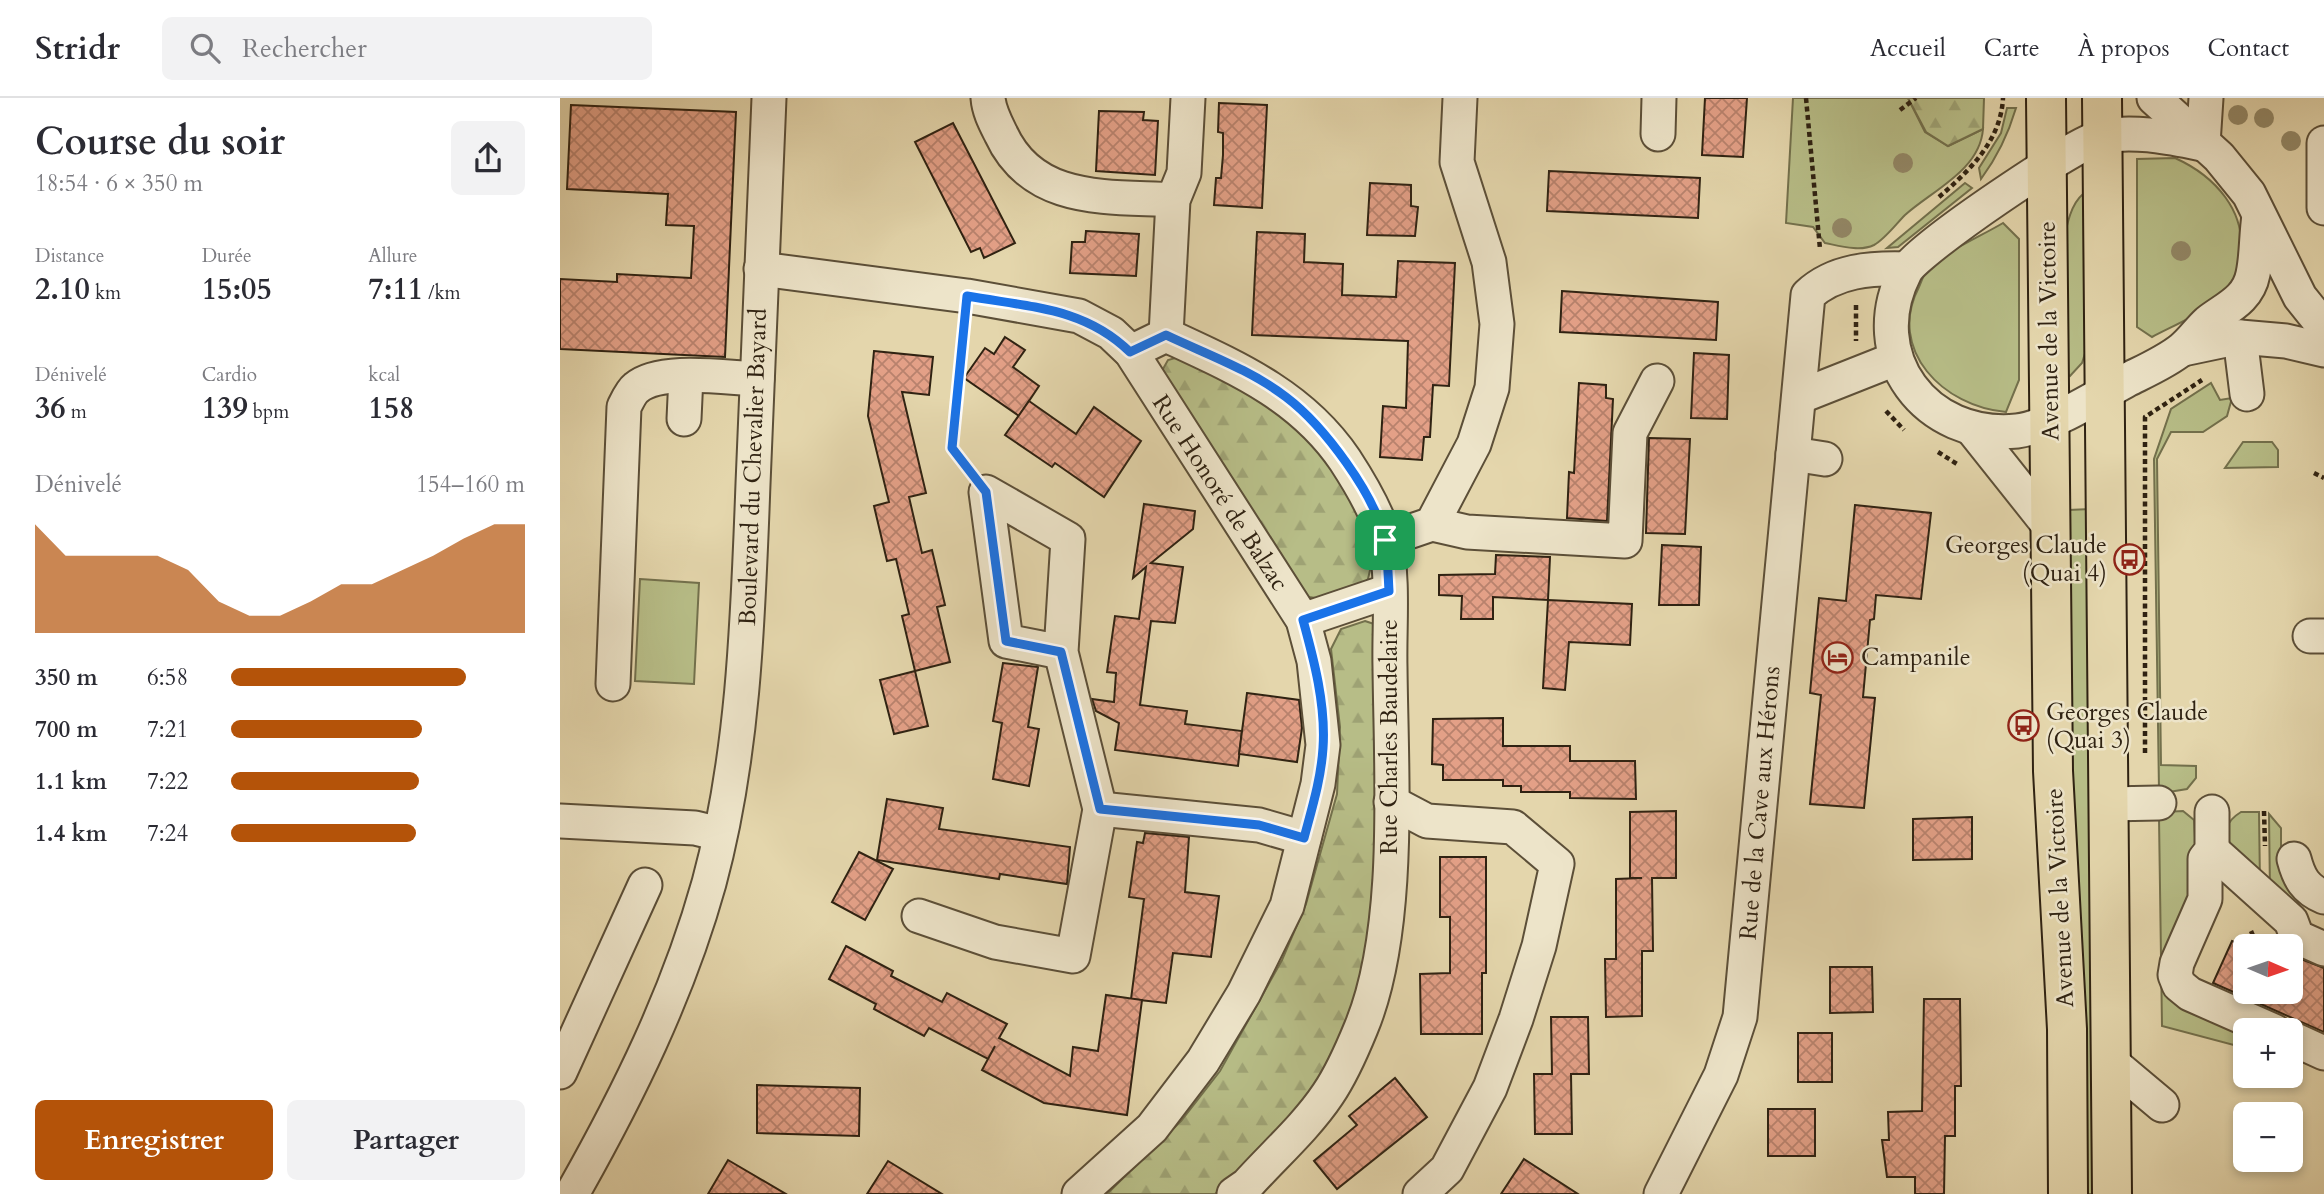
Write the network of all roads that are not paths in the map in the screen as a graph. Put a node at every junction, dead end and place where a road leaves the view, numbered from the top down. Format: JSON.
{"nodes":[{"id":1,"x":769,"y":98,"type":"edge"},
{"id":2,"x":988,"y":98,"type":"edge"},
{"id":3,"x":1188,"y":98,"type":"edge"},
{"id":4,"x":1460,"y":98,"type":"edge"},
{"id":5,"x":1659,"y":98,"type":"edge"},
{"id":6,"x":2046,"y":98,"type":"edge"},
{"id":7,"x":2102,"y":98,"type":"edge"},
{"id":8,"x":2154,"y":98,"type":"edge"},
{"id":9,"x":2206,"y":98,"type":"edge"},
{"id":10,"x":1658,"y":134,"type":"dead end"},
{"id":11,"x":2102,"y":136,"type":"junction"},
{"id":12,"x":2324,"y":143,"type":"edge"},
{"id":13,"x":2203,"y":144,"type":"junction"},
{"id":14,"x":2046,"y":168,"type":"junction"},
{"id":15,"x":1173,"y":200,"type":"junction"},
{"id":16,"x":2324,"y":208,"type":"edge"},
{"id":17,"x":2259,"y":216,"type":"junction"},
{"id":18,"x":761,"y":268,"type":"junction"},
{"id":19,"x":1906,"y":269,"type":"junction"},
{"id":20,"x":2324,"y":327,"type":"edge"},
{"id":21,"x":1166,"y":335,"type":"junction"},
{"id":22,"x":2240,"y":337,"type":"junction"},
{"id":23,"x":2183,"y":349,"type":"junction"},
{"id":24,"x":2324,"y":350,"type":"edge"},
{"id":25,"x":1130,"y":352,"type":"junction"},
{"id":26,"x":1895,"y":359,"type":"junction"},
{"id":27,"x":686,"y":376,"type":"junction"},
{"id":28,"x":757,"y":379,"type":"junction"},
{"id":29,"x":1657,"y":380,"type":"dead end"},
{"id":30,"x":2104,"y":392,"type":"junction"},
{"id":31,"x":2247,"y":394,"type":"dead end"},
{"id":32,"x":1799,"y":397,"type":"junction"},
{"id":33,"x":684,"y":419,"type":"dead end"},
{"id":34,"x":2050,"y":419,"type":"junction"},
{"id":35,"x":1973,"y":430,"type":"junction"},
{"id":36,"x":1793,"y":454,"type":"junction"},
{"id":37,"x":1825,"y":459,"type":"dead end"},
{"id":38,"x":1432,"y":524,"type":"junction"},
{"id":39,"x":2051,"y":528,"type":"junction"},
{"id":40,"x":1385,"y":540,"type":"junction"},
{"id":41,"x":1389,"y":591,"type":"junction"},
{"id":42,"x":1303,"y":620,"type":"junction"},
{"id":43,"x":1061,"y":652,"type":"junction"},
{"id":44,"x":612,"y":684,"type":"dead end"},
{"id":45,"x":1391,"y":802,"type":"junction"},
{"id":46,"x":2159,"y":803,"type":"dead end"},
{"id":47,"x":2108,"y":804,"type":"junction"},
{"id":48,"x":1100,"y":809,"type":"junction"},
{"id":49,"x":2211,"y":812,"type":"dead end"},
{"id":50,"x":560,"y":821,"type":"edge"},
{"id":51,"x":720,"y":834,"type":"junction"},
{"id":52,"x":1304,"y":838,"type":"junction"},
{"id":53,"x":2212,"y":850,"type":"junction"},
{"id":54,"x":2294,"y":859,"type":"dead end"},
{"id":55,"x":645,"y":885,"type":"dead end"},
{"id":56,"x":2324,"y":897,"type":"edge"},
{"id":57,"x":919,"y":916,"type":"dead end"},
{"id":58,"x":2324,"y":949,"type":"edge"},
{"id":59,"x":2244,"y":1018,"type":"edge"},
{"id":60,"x":2303,"y":1043,"type":"edge"},
{"id":61,"x":2324,"y":1053,"type":"edge"},
{"id":62,"x":2112,"y":1063,"type":"junction"},
{"id":63,"x":560,"y":1072,"type":"edge"},
{"id":64,"x":2162,"y":1105,"type":"dead end"},
{"id":65,"x":1246,"y":1191,"type":"edge"},
{"id":66,"x":572,"y":1194,"type":"edge"},
{"id":67,"x":1079,"y":1194,"type":"edge"},
{"id":68,"x":1420,"y":1194,"type":"edge"},
{"id":69,"x":1661,"y":1194,"type":"edge"},
{"id":70,"x":2068,"y":1194,"type":"edge"},
{"id":71,"x":2112,"y":1194,"type":"edge"}],
"edges":[{"from":1,"to":18,"type":"street","name":"Boulevard du Chevalier Bayard"},
{"from":2,"to":15,"type":"street"},
{"from":3,"to":15,"type":"street"},
{"from":4,"to":38,"type":"street"},
{"from":5,"to":10,"type":"street"},
{"from":6,"to":14,"type":"main road","name":"Avenue de la Victoire"},
{"from":7,"to":11,"type":"main road","name":"Avenue de la Victoire"},
{"from":8,"to":13,"type":"street"},
{"from":9,"to":13,"type":"street"},
{"from":11,"to":13,"type":"street"},
{"from":11,"to":14,"type":"street"},
{"from":11,"to":30,"type":"main road","name":"Avenue de la Victoire"},
{"from":12,"to":16,"type":"street"},
{"from":13,"to":17,"type":"street"},
{"from":14,"to":19,"type":"street"},
{"from":14,"to":34,"type":"main road","name":"Avenue de la Victoire"},
{"from":15,"to":21,"type":"street"},
{"from":17,"to":20,"type":"street"},
{"from":17,"to":23,"type":"street"},
{"from":18,"to":25,"type":"street","name":"Rue Honoré de Balzac"},
{"from":18,"to":28,"type":"street","name":"Boulevard du Chevalier Bayard"},
{"from":19,"to":26,"type":"street"},
{"from":19,"to":32,"type":"street","name":"Rue de la Cave aux Hérons"},
{"from":21,"to":25,"type":"street"},
{"from":21,"to":40,"type":"street","name":"Rue Charles Baudelaire"},
{"from":22,"to":23,"type":"street"},
{"from":22,"to":24,"type":"street"},
{"from":22,"to":31,"type":"street"},
{"from":23,"to":30,"type":"street"},
{"from":25,"to":42,"type":"street","name":"Rue Honoré de Balzac"},
{"from":26,"to":32,"type":"street"},
{"from":26,"to":35,"type":"street"},
{"from":27,"to":28,"type":"street"},
{"from":27,"to":33,"type":"street"},
{"from":27,"to":44,"type":"street"},
{"from":28,"to":51,"type":"street","name":"Boulevard du Chevalier Bayard"},
{"from":29,"to":38,"type":"street"},
{"from":30,"to":34,"type":"street"},
{"from":30,"to":47,"type":"main road","name":"Avenue de la Victoire"},
{"from":32,"to":36,"type":"street","name":"Rue de la Cave aux Hérons"},
{"from":34,"to":35,"type":"street"},
{"from":34,"to":39,"type":"main road","name":"Avenue de la Victoire"},
{"from":35,"to":39,"type":"street"},
{"from":36,"to":37,"type":"street"},
{"from":36,"to":69,"type":"street","name":"Rue de la Cave aux Hérons"},
{"from":38,"to":40,"type":"street"},
{"from":39,"to":70,"type":"main road","name":"Avenue de la Victoire"},
{"from":40,"to":41,"type":"street","name":"Rue Charles Baudelaire"},
{"from":41,"to":42,"type":"street"},
{"from":41,"to":45,"type":"street","name":"Rue Charles Baudelaire"},
{"from":42,"to":52,"type":"street","name":"Rue Honoré de Balzac"},
{"from":43,"to":43,"type":"street"},
{"from":43,"to":48,"type":"street"},
{"from":45,"to":65,"type":"street","name":"Rue Charles Baudelaire"},
{"from":45,"to":68,"type":"street"},
{"from":46,"to":47,"type":"street"},
{"from":47,"to":62,"type":"main road","name":"Avenue de la Victoire"},
{"from":48,"to":52,"type":"street"},
{"from":48,"to":57,"type":"street"},
{"from":49,"to":53,"type":"street"},
{"from":50,"to":51,"type":"street"},
{"from":51,"to":66,"type":"street","name":"Boulevard du Chevalier Bayard"},
{"from":52,"to":67,"type":"street","name":"Rue Honoré de Balzac"},
{"from":53,"to":58,"type":"street"},
{"from":53,"to":59,"type":"street"},
{"from":54,"to":56,"type":"street"},
{"from":55,"to":63,"type":"street"},
{"from":60,"to":61,"type":"street"},
{"from":62,"to":64,"type":"street"},
{"from":62,"to":71,"type":"main road","name":"Avenue de la Victoire"}]}
